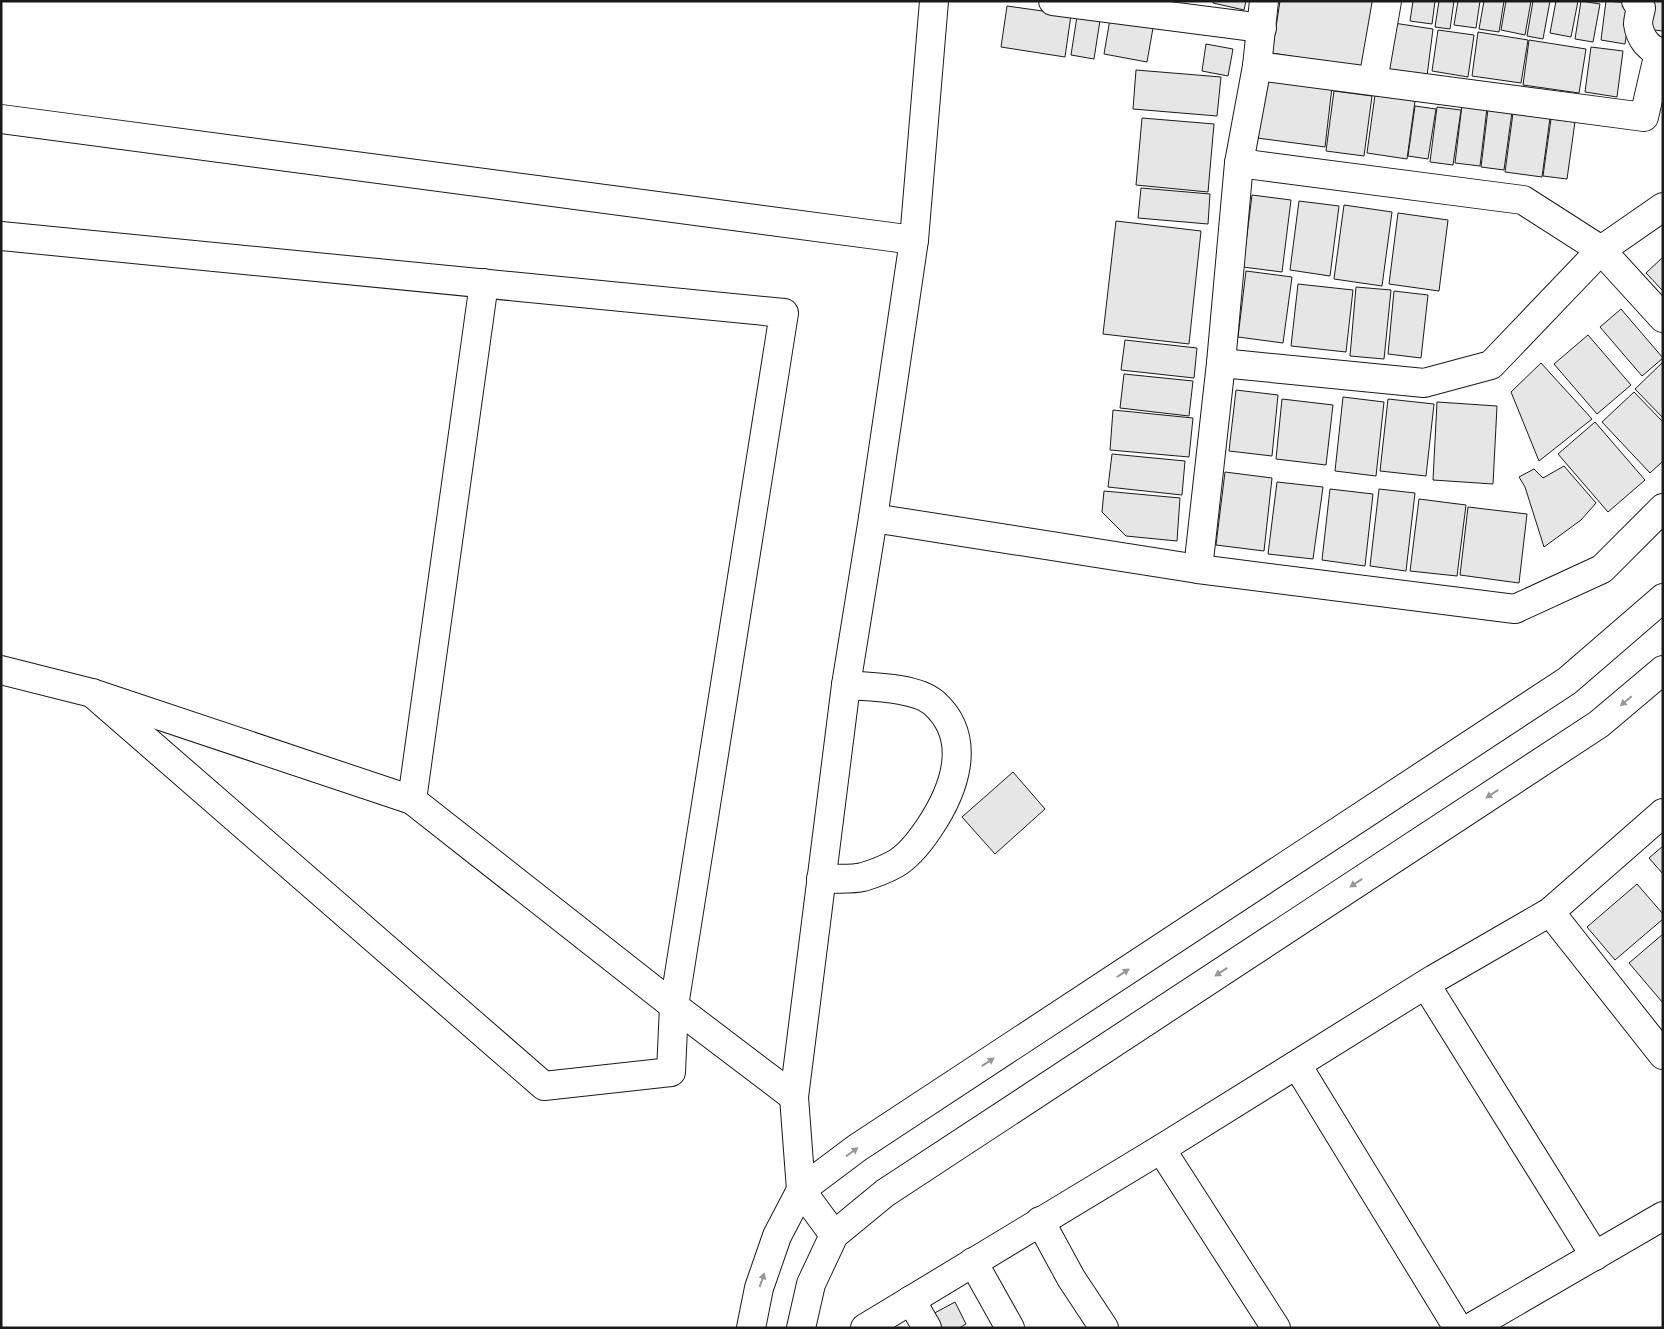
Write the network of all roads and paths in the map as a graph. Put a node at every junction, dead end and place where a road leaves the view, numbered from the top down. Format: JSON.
{"nodes":[{"id":1,"x":934,"y":1,"type":"edge"},
{"id":2,"x":1053,"y":1,"type":"edge"},
{"id":3,"x":1264,"y":1,"type":"edge"},
{"id":4,"x":1387,"y":1,"type":"edge"},
{"id":5,"x":1636,"y":1,"type":"edge"},
{"id":6,"x":1262,"y":28,"type":"junction"},
{"id":7,"x":1661,"y":52,"type":"edge"},
{"id":8,"x":1258,"y":66,"type":"junction"},
{"id":9,"x":1373,"y":81,"type":"junction"},
{"id":10,"x":1,"y":119,"type":"edge"},
{"id":11,"x":1239,"y":163,"type":"junction"},
{"id":12,"x":1663,"y":207,"type":"edge"},
{"id":13,"x":1,"y":236,"type":"edge"},
{"id":14,"x":914,"y":240,"type":"junction"},
{"id":15,"x":1601,"y":250,"type":"junction"},
{"id":16,"x":484,"y":283,"type":"junction"},
{"id":17,"x":1663,"y":318,"type":"edge"},
{"id":18,"x":1221,"y":363,"type":"junction"},
{"id":19,"x":1663,"y":508,"type":"edge"},
{"id":20,"x":873,"y":518,"type":"junction"},
{"id":21,"x":1198,"y":570,"type":"junction"},
{"id":22,"x":1663,"y":598,"type":"edge"},
{"id":23,"x":1,"y":670,"type":"edge"},
{"id":24,"x":1663,"y":670,"type":"edge"},
{"id":25,"x":846,"y":685,"type":"junction"},
{"id":26,"x":92,"y":693,"type":"junction"},
{"id":27,"x":412,"y":800,"type":"junction"},
{"id":28,"x":1663,"y":813,"type":"edge"},
{"id":29,"x":821,"y":879,"type":"junction"},
{"id":30,"x":1550,"y":912,"type":"junction"},
{"id":31,"x":1426,"y":985,"type":"junction"},
{"id":32,"x":674,"y":1006,"type":"junction"},
{"id":33,"x":1663,"y":1055,"type":"edge"},
{"id":34,"x":1297,"y":1065,"type":"junction"},
{"id":35,"x":794,"y":1097,"type":"junction"},
{"id":36,"x":1161,"y":1149,"type":"junction"},
{"id":37,"x":801,"y":1190,"type":"junction"},
{"id":38,"x":1663,"y":1216,"type":"edge"},
{"id":39,"x":1040,"y":1221,"type":"junction"},
{"id":40,"x":834,"y":1235,"type":"junction"},
{"id":41,"x":1595,"y":1256,"type":"junction"},
{"id":42,"x":973,"y":1262,"type":"junction"},
{"id":43,"x":911,"y":1300,"type":"junction"},
{"id":44,"x":751,"y":1328,"type":"edge"},
{"id":45,"x":802,"y":1328,"type":"edge"},
{"id":46,"x":864,"y":1328,"type":"edge"},
{"id":47,"x":927,"y":1328,"type":"edge"},
{"id":48,"x":1010,"y":1328,"type":"edge"},
{"id":49,"x":1104,"y":1328,"type":"edge"},
{"id":50,"x":1276,"y":1328,"type":"edge"},
{"id":51,"x":1458,"y":1328,"type":"edge"},
{"id":52,"x":1470,"y":1328,"type":"edge"}],
"edges":[{"from":1,"to":14,"type":"street"},
{"from":2,"to":6,"type":"street"},
{"from":3,"to":6,"type":"street"},
{"from":4,"to":9,"type":"street"},
{"from":5,"to":7,"type":"street"},
{"from":6,"to":8,"type":"street"},
{"from":7,"to":9,"type":"street"},
{"from":8,"to":9,"type":"street"},
{"from":8,"to":11,"type":"street"},
{"from":10,"to":14,"type":"street"},
{"from":11,"to":15,"type":"street"},
{"from":11,"to":18,"type":"street"},
{"from":12,"to":15,"type":"street"},
{"from":13,"to":16,"type":"street"},
{"from":14,"to":20,"type":"street"},
{"from":15,"to":17,"type":"street"},
{"from":15,"to":18,"type":"street"},
{"from":16,"to":27,"type":"street"},
{"from":16,"to":32,"type":"street"},
{"from":18,"to":21,"type":"street"},
{"from":19,"to":21,"type":"street"},
{"from":20,"to":21,"type":"street"},
{"from":20,"to":25,"type":"street"},
{"from":37,"to":22,"type":"street","one_way":true},
{"from":23,"to":26,"type":"street"},
{"from":24,"to":40,"type":"street","one_way":true},
{"from":25,"to":29,"type":"street"},
{"from":25,"to":29,"type":"street"},
{"from":26,"to":27,"type":"street"},
{"from":26,"to":32,"type":"street"},
{"from":27,"to":32,"type":"street"},
{"from":28,"to":30,"type":"street"},
{"from":29,"to":35,"type":"street"},
{"from":30,"to":31,"type":"street"},
{"from":30,"to":33,"type":"street"},
{"from":31,"to":34,"type":"street"},
{"from":31,"to":41,"type":"street"},
{"from":32,"to":35,"type":"street"},
{"from":34,"to":36,"type":"street"},
{"from":34,"to":51,"type":"street"},
{"from":35,"to":37,"type":"street"},
{"from":36,"to":39,"type":"street"},
{"from":36,"to":50,"type":"street"},
{"from":37,"to":40,"type":"street"},
{"from":44,"to":37,"type":"street","one_way":true},
{"from":38,"to":41,"type":"street"},
{"from":39,"to":42,"type":"street"},
{"from":39,"to":49,"type":"street"},
{"from":40,"to":45,"type":"street"},
{"from":41,"to":52,"type":"street"},
{"from":42,"to":43,"type":"street"},
{"from":42,"to":48,"type":"street"},
{"from":43,"to":46,"type":"street"},
{"from":43,"to":47,"type":"street"}]}
